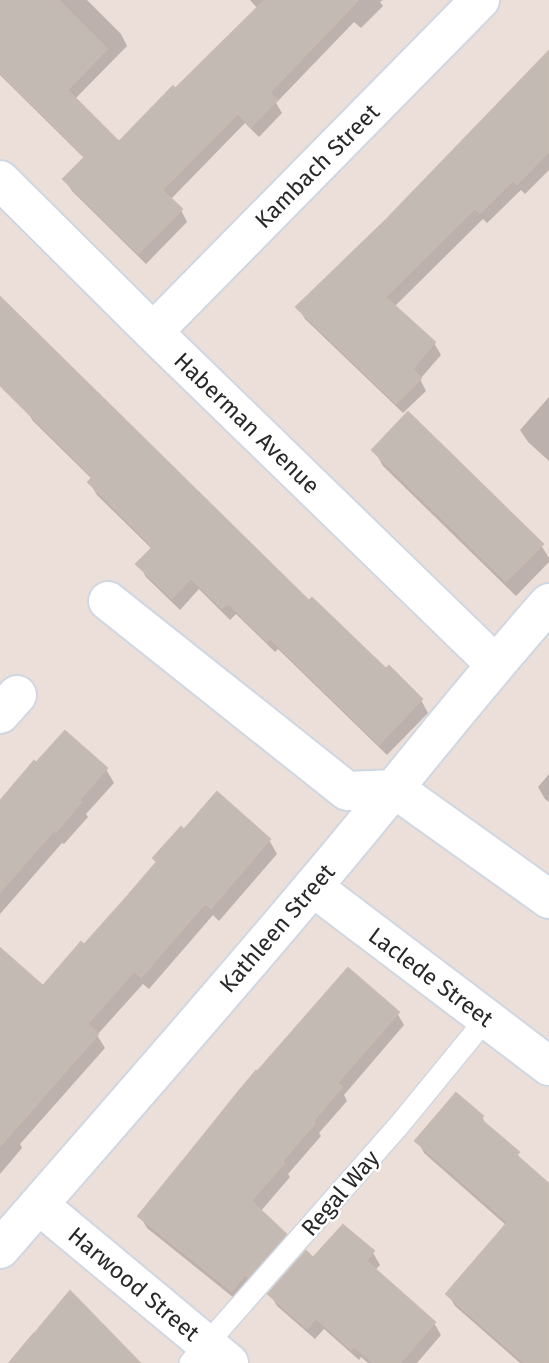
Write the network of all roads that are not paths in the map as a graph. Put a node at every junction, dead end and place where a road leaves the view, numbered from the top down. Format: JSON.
{"nodes":[{"id":1,"x":480,"y":0,"type":"edge"},
{"id":2,"x":0,"y":180,"type":"edge"},
{"id":3,"x":153,"y":332,"type":"junction"},
{"id":4,"x":108,"y":601,"type":"dead end"},
{"id":5,"x":549,"y":603,"type":"edge"},
{"id":6,"x":495,"y":664,"type":"junction"},
{"id":7,"x":395,"y":789,"type":"junction"},
{"id":8,"x":313,"y":887,"type":"junction"},
{"id":9,"x":549,"y":899,"type":"edge"},
{"id":10,"x":486,"y":1019,"type":"junction"},
{"id":11,"x":549,"y":1066,"type":"edge"},
{"id":12,"x":39,"y":1205,"type":"junction"},
{"id":13,"x":0,"y":1249,"type":"edge"},
{"id":14,"x":209,"y":1357,"type":"edge"}],
"edges":[{"from":1,"to":3,"type":"street","name":"Kambach Street"},
{"from":2,"to":3,"type":"street","name":"Haberman Avenue"},
{"from":3,"to":6,"type":"street","name":"Haberman Avenue"},
{"from":4,"to":7,"type":"street"},
{"from":5,"to":6,"type":"street","name":"Kathleen Street"},
{"from":6,"to":7,"type":"street","name":"Kathleen Street"},
{"from":7,"to":8,"type":"street","name":"Kathleen Street"},
{"from":7,"to":9,"type":"street"},
{"from":8,"to":10,"type":"street","name":"Laclede Street"},
{"from":8,"to":12,"type":"street","name":"Kathleen Street"},
{"from":10,"to":11,"type":"street","name":"Laclede Street"},
{"from":10,"to":14,"type":"lane","name":"Regal Way"},
{"from":12,"to":13,"type":"street","name":"Kathleen Street"},
{"from":12,"to":14,"type":"street","name":"Harwood Street"}]}
